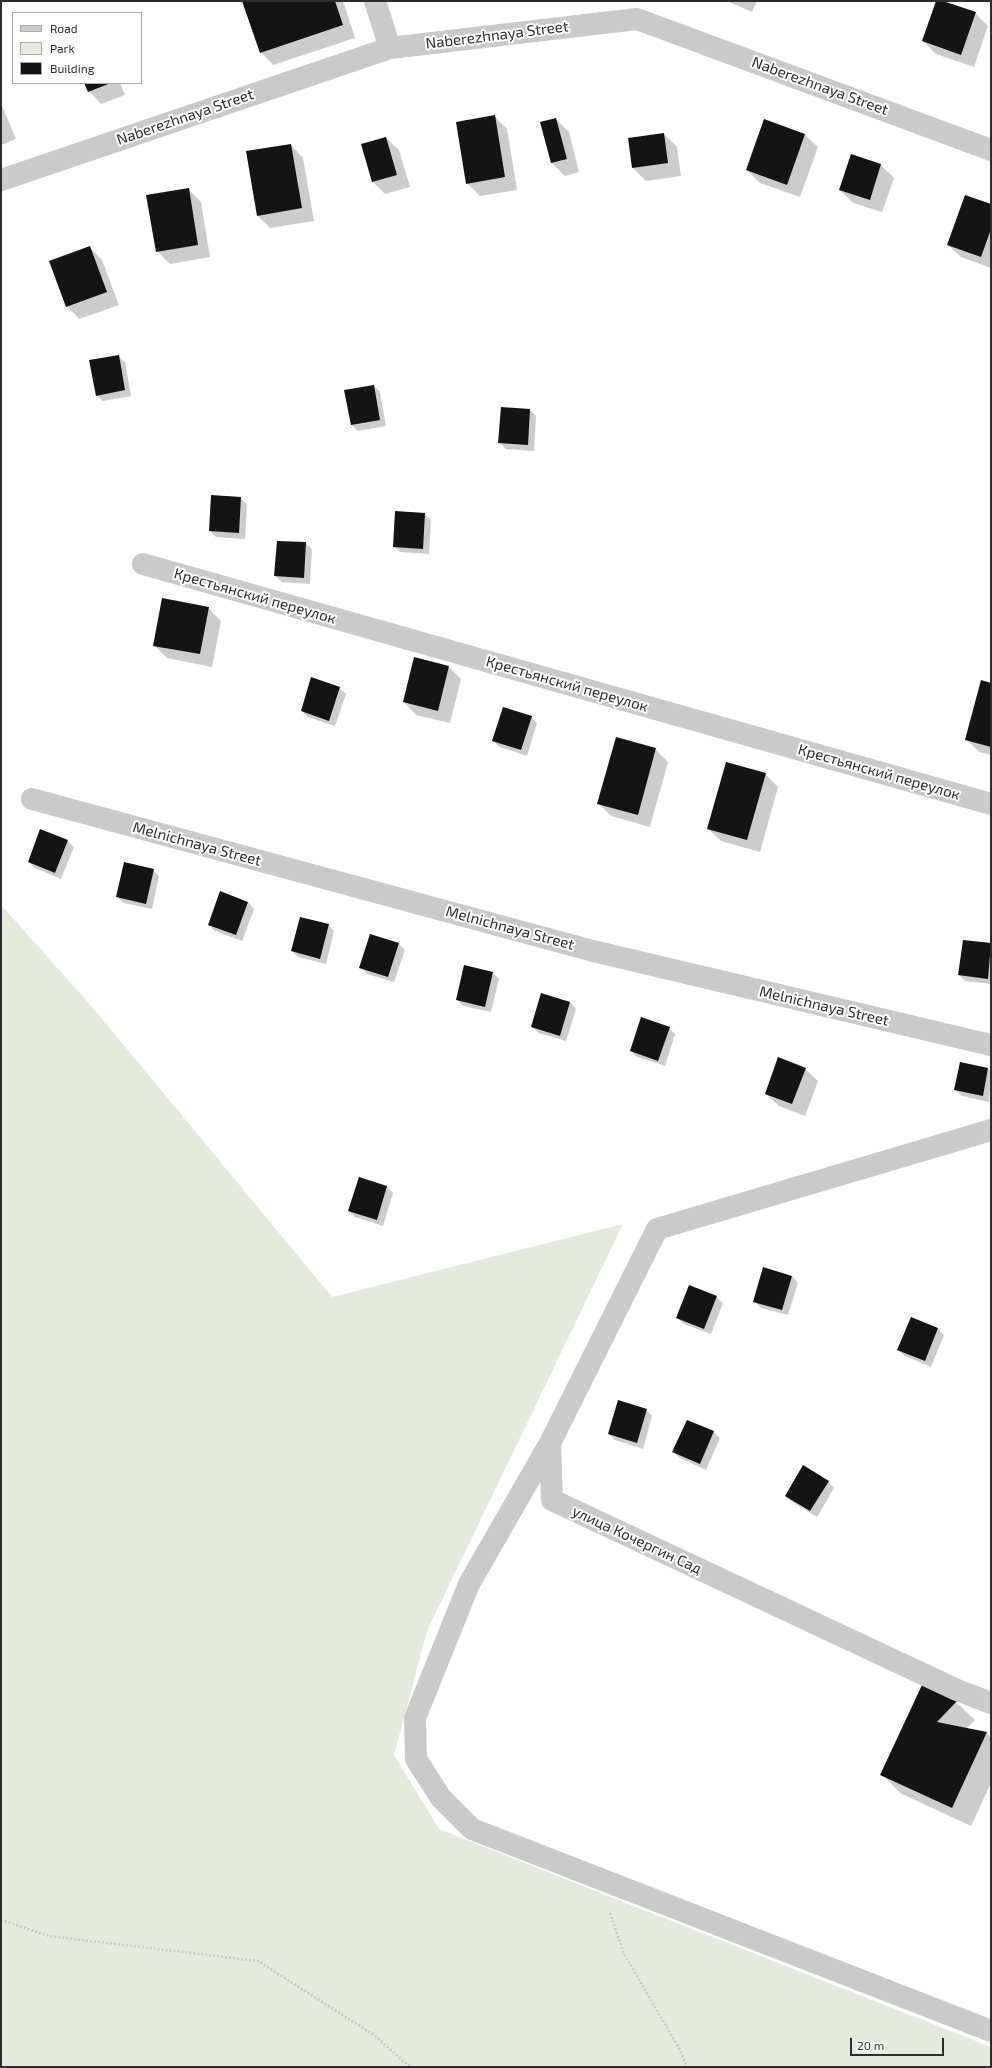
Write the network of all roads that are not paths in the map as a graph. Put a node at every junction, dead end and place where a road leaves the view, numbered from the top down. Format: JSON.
{"nodes":[{"id":1,"x":375,"y":1,"type":"edge"},
{"id":2,"x":390,"y":48,"type":"junction"},
{"id":3,"x":991,"y":150,"type":"edge"},
{"id":4,"x":1,"y":180,"type":"edge"},
{"id":5,"x":143,"y":564,"type":"dead end"},
{"id":6,"x":32,"y":799,"type":"dead end"},
{"id":7,"x":991,"y":804,"type":"edge"},
{"id":8,"x":991,"y":1046,"type":"edge"},
{"id":9,"x":991,"y":1130,"type":"edge"},
{"id":10,"x":550,"y":1443,"type":"junction"},
{"id":11,"x":991,"y":1703,"type":"edge"},
{"id":12,"x":991,"y":2031,"type":"edge"}],
"edges":[{"from":1,"to":2,"type":"street"},
{"from":2,"to":3,"type":"street","name":"Naberezhnaya Street"},
{"from":2,"to":4,"type":"street","name":"Naberezhnaya Street"},
{"from":5,"to":7,"type":"street","name":"Крестьянский переулок"},
{"from":6,"to":8,"type":"street","name":"Melnichnaya Street"},
{"from":9,"to":10,"type":"street","name":"улица Кочергин Сад"},
{"from":10,"to":11,"type":"street","name":"улица Кочергин Сад"},
{"from":10,"to":12,"type":"street"}]}
